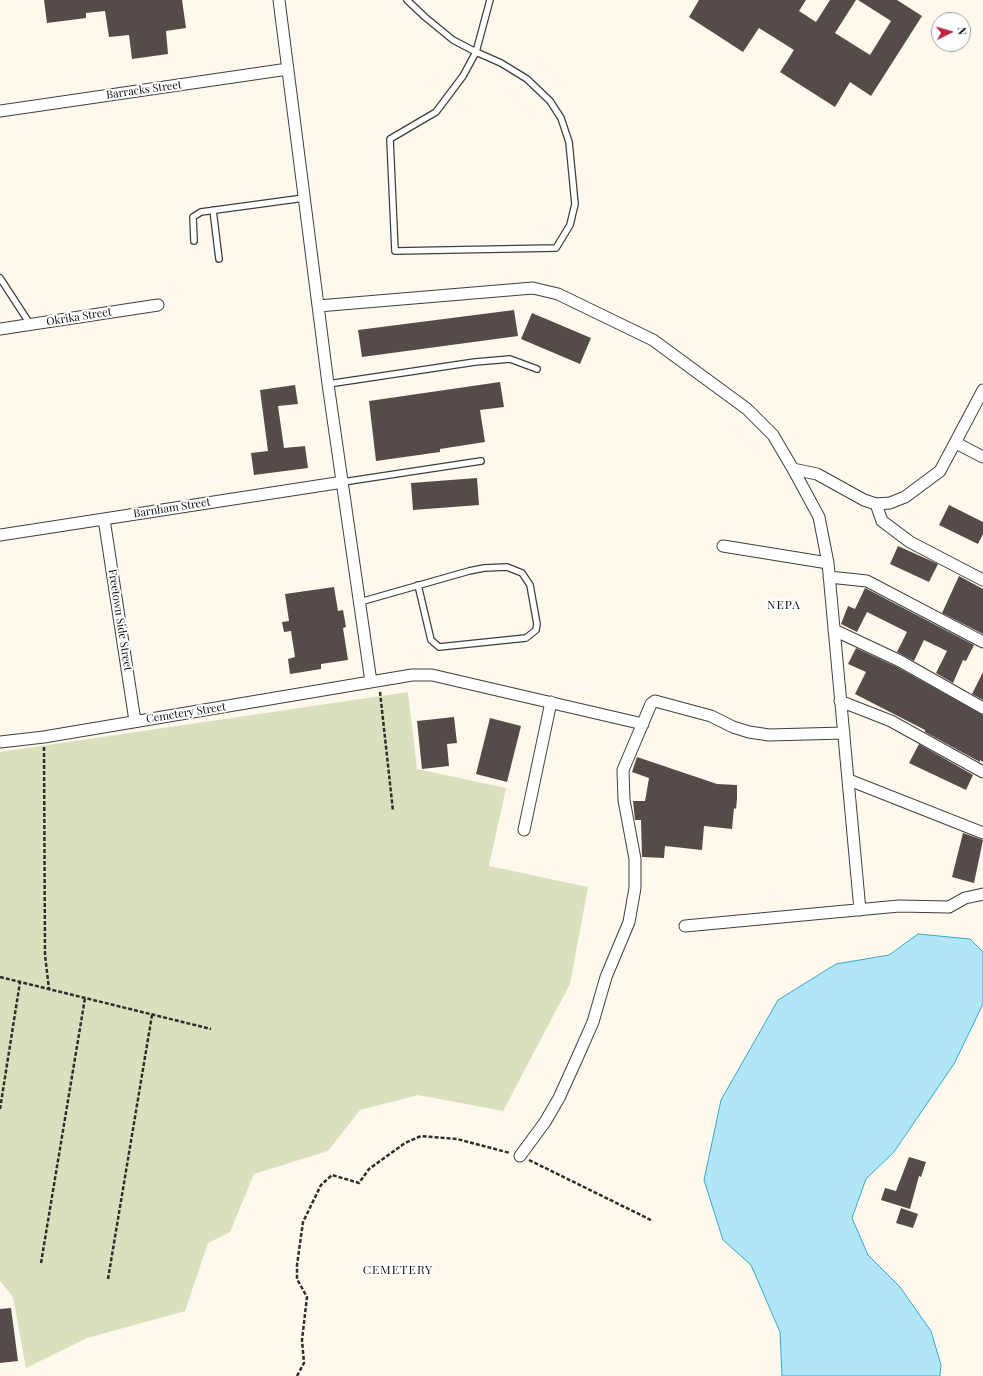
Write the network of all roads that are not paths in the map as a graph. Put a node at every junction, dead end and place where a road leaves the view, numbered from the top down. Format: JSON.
{"nodes":[{"id":1,"x":279,"y":0,"type":"edge"},
{"id":2,"x":407,"y":0,"type":"edge"},
{"id":3,"x":490,"y":0,"type":"edge"},
{"id":4,"x":476,"y":52,"type":"junction"},
{"id":5,"x":288,"y":69,"type":"junction"},
{"id":6,"x":0,"y":111,"type":"edge"},
{"id":7,"x":304,"y":198,"type":"junction"},
{"id":8,"x":213,"y":210,"type":"junction"},
{"id":9,"x":194,"y":241,"type":"dead end"},
{"id":10,"x":218,"y":259,"type":"dead end"},
{"id":11,"x":0,"y":278,"type":"edge"},
{"id":12,"x":158,"y":305,"type":"dead end"},
{"id":13,"x":318,"y":306,"type":"junction"},
{"id":14,"x":30,"y":324,"type":"junction"},
{"id":15,"x":0,"y":329,"type":"edge"},
{"id":16,"x":537,"y":369,"type":"dead end"},
{"id":17,"x":328,"y":384,"type":"junction"},
{"id":18,"x":983,"y":390,"type":"edge"},
{"id":19,"x":956,"y":443,"type":"junction"},
{"id":20,"x":983,"y":457,"type":"edge"},
{"id":21,"x":481,"y":461,"type":"dead end"},
{"id":22,"x":793,"y":469,"type":"junction"},
{"id":23,"x":343,"y":482,"type":"junction"},
{"id":24,"x":876,"y":504,"type":"junction"},
{"id":25,"x":104,"y":519,"type":"junction"},
{"id":26,"x":0,"y":535,"type":"edge"},
{"id":27,"x":723,"y":546,"type":"dead end"},
{"id":28,"x":828,"y":563,"type":"junction"},
{"id":29,"x":829,"y":577,"type":"junction"},
{"id":30,"x":983,"y":580,"type":"edge"},
{"id":31,"x":418,"y":585,"type":"junction"},
{"id":32,"x":360,"y":602,"type":"junction"},
{"id":33,"x":834,"y":630,"type":"junction"},
{"id":34,"x":983,"y":642,"type":"edge"},
{"id":35,"x":375,"y":682,"type":"junction"},
{"id":36,"x":840,"y":701,"type":"junction"},
{"id":37,"x":551,"y":702,"type":"junction"},
{"id":38,"x":983,"y":708,"type":"edge"},
{"id":39,"x":136,"y":721,"type":"junction"},
{"id":40,"x":643,"y":724,"type":"junction"},
{"id":41,"x":844,"y":733,"type":"junction"},
{"id":42,"x":0,"y":742,"type":"edge"},
{"id":43,"x":983,"y":772,"type":"edge"},
{"id":44,"x":848,"y":780,"type":"junction"},
{"id":45,"x":524,"y":830,"type":"dead end"},
{"id":46,"x":983,"y":833,"type":"edge"},
{"id":47,"x":983,"y":894,"type":"edge"},
{"id":48,"x":860,"y":910,"type":"junction"},
{"id":49,"x":685,"y":926,"type":"dead end"},
{"id":50,"x":520,"y":1156,"type":"road end"}],
"edges":[{"from":1,"to":5,"type":"street"},
{"from":2,"to":4,"type":"lane"},
{"from":3,"to":4,"type":"lane"},
{"from":4,"to":4,"type":"lane"},
{"from":5,"to":6,"type":"street","name":"Barracks Street"},
{"from":5,"to":7,"type":"street"},
{"from":7,"to":8,"type":"lane"},
{"from":7,"to":13,"type":"street"},
{"from":8,"to":9,"type":"lane"},
{"from":8,"to":10,"type":"lane"},
{"from":11,"to":14,"type":"lane"},
{"from":12,"to":14,"type":"street","name":"Okrika Street"},
{"from":13,"to":17,"type":"street"},
{"from":13,"to":22,"type":"street"},
{"from":14,"to":15,"type":"street","name":"Okrika Street"},
{"from":16,"to":17,"type":"lane"},
{"from":17,"to":23,"type":"street"},
{"from":18,"to":19,"type":"street"},
{"from":19,"to":20,"type":"street"},
{"from":19,"to":24,"type":"street"},
{"from":21,"to":23,"type":"lane"},
{"from":22,"to":24,"type":"street"},
{"from":22,"to":28,"type":"street"},
{"from":23,"to":25,"type":"street","name":"Barnham Street"},
{"from":23,"to":32,"type":"street"},
{"from":24,"to":30,"type":"street"},
{"from":25,"to":26,"type":"street","name":"Barnham Street"},
{"from":25,"to":39,"type":"street","name":"Freetown Side Street"},
{"from":27,"to":28,"type":"street"},
{"from":28,"to":29,"type":"street"},
{"from":29,"to":33,"type":"street"},
{"from":29,"to":34,"type":"street"},
{"from":31,"to":31,"type":"lane"},
{"from":31,"to":32,"type":"lane"},
{"from":32,"to":35,"type":"street"},
{"from":33,"to":36,"type":"street"},
{"from":33,"to":38,"type":"street"},
{"from":35,"to":37,"type":"street","name":"Cemetery Street"},
{"from":35,"to":39,"type":"street","name":"Cemetery Street"},
{"from":36,"to":41,"type":"street"},
{"from":36,"to":43,"type":"street"},
{"from":37,"to":40,"type":"street","name":"Cemetery Street"},
{"from":37,"to":45,"type":"street"},
{"from":39,"to":42,"type":"street","name":"Cemetery Street"},
{"from":40,"to":41,"type":"street"},
{"from":40,"to":50,"type":"street"},
{"from":41,"to":44,"type":"street"},
{"from":44,"to":46,"type":"street"},
{"from":44,"to":48,"type":"street"},
{"from":47,"to":48,"type":"street"},
{"from":48,"to":49,"type":"street"}]}
